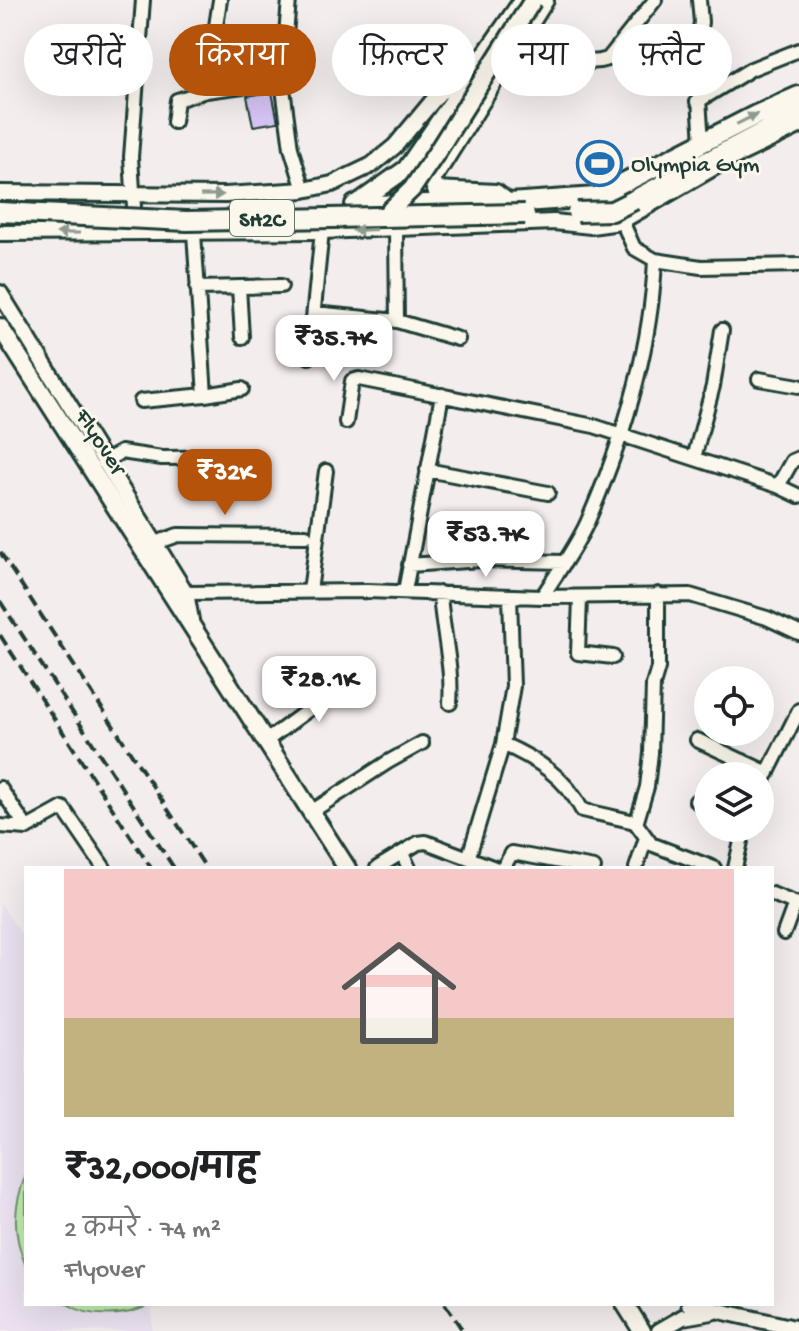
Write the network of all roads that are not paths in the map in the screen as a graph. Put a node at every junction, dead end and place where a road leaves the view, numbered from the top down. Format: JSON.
{"nodes":[{"id":1,"x":143,"y":0,"type":"edge"},
{"id":2,"x":220,"y":0,"type":"edge"},
{"id":3,"x":289,"y":0,"type":"edge"},
{"id":4,"x":523,"y":0,"type":"edge"},
{"id":5,"x":533,"y":0,"type":"edge"},
{"id":6,"x":545,"y":0,"type":"edge"},
{"id":7,"x":655,"y":0,"type":"edge"},
{"id":8,"x":699,"y":0,"type":"edge"},
{"id":9,"x":216,"y":24,"type":"edge"},
{"id":10,"x":287,"y":24,"type":"edge"},
{"id":11,"x":528,"y":24,"type":"edge"},
{"id":12,"x":799,"y":50,"type":"edge"},
{"id":13,"x":596,"y":63,"type":"edge"},
{"id":14,"x":475,"y":70,"type":"edge"},
{"id":15,"x":491,"y":83,"type":"edge"},
{"id":16,"x":190,"y":96,"type":"edge"},
{"id":17,"x":284,"y":96,"type":"edge"},
{"id":18,"x":437,"y":96,"type":"edge"},
{"id":19,"x":458,"y":96,"type":"edge"},
{"id":20,"x":799,"y":96,"type":"edge"},
{"id":21,"x":697,"y":102,"type":"junction"},
{"id":22,"x":799,"y":113,"type":"edge"},
{"id":23,"x":174,"y":122,"type":"dead end"},
{"id":24,"x":799,"y":126,"type":"edge"},
{"id":25,"x":702,"y":142,"type":"junction"},
{"id":26,"x":304,"y":190,"type":"junction"},
{"id":27,"x":632,"y":191,"type":"junction"},
{"id":28,"x":609,"y":192,"type":"junction"},
{"id":29,"x":0,"y":193,"type":"edge"},
{"id":30,"x":134,"y":196,"type":"junction"},
{"id":31,"x":0,"y":201,"type":"edge"},
{"id":32,"x":509,"y":203,"type":"junction"},
{"id":33,"x":355,"y":205,"type":"junction"},
{"id":34,"x":578,"y":206,"type":"junction"},
{"id":35,"x":0,"y":212,"type":"edge"},
{"id":36,"x":390,"y":222,"type":"junction"},
{"id":37,"x":620,"y":222,"type":"junction"},
{"id":38,"x":322,"y":231,"type":"junction"},
{"id":39,"x":0,"y":233,"type":"edge"},
{"id":40,"x":136,"y":233,"type":"junction"},
{"id":41,"x":194,"y":233,"type":"junction"},
{"id":42,"x":655,"y":260,"type":"junction"},
{"id":43,"x":799,"y":265,"type":"edge"},
{"id":44,"x":281,"y":286,"type":"dead end"},
{"id":45,"x":239,"y":287,"type":"junction"},
{"id":46,"x":197,"y":288,"type":"junction"},
{"id":47,"x":0,"y":293,"type":"edge"},
{"id":48,"x":314,"y":313,"type":"junction"},
{"id":49,"x":397,"y":321,"type":"junction"},
{"id":50,"x":0,"y":327,"type":"edge"},
{"id":51,"x":722,"y":330,"type":"dead end"},
{"id":52,"x":242,"y":337,"type":"dead end"},
{"id":53,"x":458,"y":339,"type":"dead end"},
{"id":54,"x":309,"y":357,"type":"dead end"},
{"id":55,"x":759,"y":379,"type":"dead end"},
{"id":56,"x":799,"y":386,"type":"edge"},
{"id":57,"x":242,"y":389,"type":"dead end"},
{"id":58,"x":205,"y":395,"type":"junction"},
{"id":59,"x":442,"y":395,"type":"junction"},
{"id":60,"x":141,"y":401,"type":"dead end"},
{"id":61,"x":346,"y":422,"type":"dead end"},
{"id":62,"x":619,"y":433,"type":"junction"},
{"id":63,"x":253,"y":457,"type":"dead end"},
{"id":64,"x":694,"y":458,"type":"junction"},
{"id":65,"x":799,"y":458,"type":"edge"},
{"id":66,"x":103,"y":462,"type":"junction"},
{"id":67,"x":427,"y":470,"type":"junction"},
{"id":68,"x":326,"y":471,"type":"dead end"},
{"id":69,"x":778,"y":486,"type":"junction"},
{"id":70,"x":548,"y":493,"type":"dead end"},
{"id":71,"x":799,"y":496,"type":"edge"},
{"id":72,"x":306,"y":536,"type":"dead end"},
{"id":73,"x":153,"y":544,"type":"junction"},
{"id":74,"x":564,"y":562,"type":"junction"},
{"id":75,"x":409,"y":565,"type":"junction"},
{"id":76,"x":178,"y":591,"type":"junction"},
{"id":77,"x":310,"y":591,"type":"junction"},
{"id":78,"x":405,"y":591,"type":"junction"},
{"id":79,"x":440,"y":593,"type":"junction"},
{"id":80,"x":658,"y":594,"type":"junction"},
{"id":81,"x":510,"y":597,"type":"junction"},
{"id":82,"x":542,"y":597,"type":"junction"},
{"id":83,"x":580,"y":598,"type":"junction"},
{"id":84,"x":799,"y":633,"type":"edge"},
{"id":85,"x":613,"y":657,"type":"dead end"},
{"id":86,"x":354,"y":682,"type":"dead end"},
{"id":87,"x":450,"y":703,"type":"dead end"},
{"id":88,"x":797,"y":715,"type":"edge"},
{"id":89,"x":266,"y":741,"type":"junction"},
{"id":90,"x":422,"y":743,"type":"dead end"},
{"id":91,"x":503,"y":744,"type":"junction"},
{"id":92,"x":710,"y":746,"type":"edge"},
{"id":93,"x":743,"y":761,"type":"edge"},
{"id":94,"x":774,"y":762,"type":"edge"},
{"id":95,"x":0,"y":788,"type":"edge"},
{"id":96,"x":311,"y":812,"type":"junction"},
{"id":97,"x":636,"y":824,"type":"junction"},
{"id":98,"x":0,"y":826,"type":"edge"},
{"id":99,"x":27,"y":828,"type":"junction"},
{"id":100,"x":646,"y":838,"type":"junction"},
{"id":101,"x":741,"y":842,"type":"edge"},
{"id":102,"x":402,"y":853,"type":"junction"},
{"id":103,"x":469,"y":856,"type":"junction"},
{"id":104,"x":682,"y":863,"type":"edge"},
{"id":105,"x":103,"y":866,"type":"edge"},
{"id":106,"x":346,"y":866,"type":"edge"},
{"id":107,"x":380,"y":866,"type":"edge"},
{"id":108,"x":408,"y":866,"type":"edge"},
{"id":109,"x":491,"y":866,"type":"edge"},
{"id":110,"x":504,"y":866,"type":"edge"},
{"id":111,"x":581,"y":866,"type":"edge"},
{"id":112,"x":637,"y":866,"type":"edge"},
{"id":113,"x":735,"y":866,"type":"edge"},
{"id":114,"x":774,"y":895,"type":"edge"},
{"id":115,"x":797,"y":904,"type":"edge"},
{"id":116,"x":784,"y":933,"type":"dead end"},
{"id":117,"x":626,"y":1306,"type":"edge"},
{"id":118,"x":697,"y":1306,"type":"edge"},
{"id":119,"x":716,"y":1311,"type":"junction"},
{"id":120,"x":799,"y":1329,"type":"edge"},
{"id":121,"x":642,"y":1331,"type":"edge"},
{"id":122,"x":659,"y":1331,"type":"edge"}],
"edges":[{"from":1,"to":30,"type":"street"},
{"from":2,"to":9,"type":"street"},
{"from":3,"to":10,"type":"street"},
{"from":4,"to":14,"type":"main road"},
{"from":5,"to":36,"type":"main road","bridge":true},
{"from":6,"to":11,"type":"main road"},
{"from":7,"to":13,"type":"street"},
{"from":8,"to":21,"type":"street"},
{"from":12,"to":21,"type":"street"},
{"from":15,"to":32,"type":"main road"},
{"from":16,"to":23,"type":"street"},
{"from":17,"to":26,"type":"street"},
{"from":18,"to":26,"type":"street"},
{"from":19,"to":33,"type":"main road"},
{"from":25,"to":20,"type":"main road","one_way":true},
{"from":21,"to":25,"type":"street"},
{"from":22,"to":27,"type":"main road","number":"SH2C"},
{"from":24,"to":37,"type":"street"},
{"from":25,"to":27,"type":"main road"},
{"from":30,"to":26,"type":"street","one_way":true},
{"from":27,"to":28,"type":"main road","number":"SH2C"},
{"from":27,"to":34,"type":"main road","number":"SH2C","bridge":true},
{"from":28,"to":34,"type":"main road","number":"SH2C"},
{"from":28,"to":37,"type":"street"},
{"from":29,"to":30,"type":"street"},
{"from":30,"to":40,"type":"street"},
{"from":31,"to":33,"type":"main road"},
{"from":32,"to":33,"type":"main road"},
{"from":32,"to":34,"type":"main road"},
{"from":34,"to":36,"type":"main road","number":"SH2C","bridge":true},
{"from":35,"to":36,"type":"main road","number":"SH2C","bridge":true},
{"from":36,"to":37,"type":"street"},
{"from":36,"to":38,"type":"street","one_way":true},
{"from":36,"to":49,"type":"street"},
{"from":37,"to":42,"type":"street"},
{"from":38,"to":41,"type":"street"},
{"from":38,"to":48,"type":"street"},
{"from":40,"to":39,"type":"street","one_way":true},
{"from":40,"to":41,"type":"street"},
{"from":41,"to":46,"type":"street"},
{"from":42,"to":43,"type":"street"},
{"from":42,"to":62,"type":"street"},
{"from":44,"to":45,"type":"street"},
{"from":45,"to":46,"type":"street"},
{"from":45,"to":52,"type":"street"},
{"from":46,"to":58,"type":"street"},
{"from":47,"to":66,"type":"street"},
{"from":48,"to":49,"type":"street"},
{"from":48,"to":54,"type":"street"},
{"from":49,"to":53,"type":"street"},
{"from":50,"to":76,"type":"main road","name":"Flyover"},
{"from":51,"to":64,"type":"street"},
{"from":55,"to":56,"type":"street"},
{"from":57,"to":58,"type":"street"},
{"from":58,"to":60,"type":"street"},
{"from":59,"to":61,"type":"street"},
{"from":59,"to":62,"type":"street"},
{"from":59,"to":67,"type":"street"},
{"from":62,"to":64,"type":"street"},
{"from":62,"to":74,"type":"street"},
{"from":63,"to":66,"type":"street"},
{"from":64,"to":69,"type":"street"},
{"from":65,"to":69,"type":"street"},
{"from":66,"to":73,"type":"street"},
{"from":67,"to":70,"type":"street"},
{"from":67,"to":75,"type":"street"},
{"from":68,"to":77,"type":"street"},
{"from":69,"to":71,"type":"street"},
{"from":72,"to":73,"type":"street"},
{"from":73,"to":76,"type":"street"},
{"from":74,"to":75,"type":"street"},
{"from":74,"to":82,"type":"street"},
{"from":75,"to":78,"type":"street"},
{"from":76,"to":77,"type":"street"},
{"from":76,"to":89,"type":"main road","name":"Flyover"},
{"from":77,"to":78,"type":"street"},
{"from":78,"to":79,"type":"street"},
{"from":79,"to":81,"type":"street"},
{"from":79,"to":87,"type":"street"},
{"from":80,"to":83,"type":"street"},
{"from":80,"to":84,"type":"street"},
{"from":80,"to":97,"type":"street"},
{"from":81,"to":82,"type":"street"},
{"from":81,"to":91,"type":"street"},
{"from":82,"to":83,"type":"street"},
{"from":83,"to":85,"type":"street"},
{"from":86,"to":89,"type":"street"},
{"from":88,"to":94,"type":"street"},
{"from":89,"to":96,"type":"main road","name":"Flyover"},
{"from":90,"to":96,"type":"street"},
{"from":91,"to":97,"type":"street"},
{"from":91,"to":103,"type":"street"},
{"from":92,"to":93,"type":"street"},
{"from":95,"to":99,"type":"street"},
{"from":96,"to":106,"type":"main road","name":"Flyover"},
{"from":97,"to":100,"type":"street"},
{"from":98,"to":99,"type":"street"},
{"from":99,"to":105,"type":"street"},
{"from":100,"to":104,"type":"street"},
{"from":100,"to":112,"type":"street"},
{"from":101,"to":113,"type":"street"},
{"from":102,"to":103,"type":"street"},
{"from":102,"to":107,"type":"street"},
{"from":102,"to":108,"type":"street"},
{"from":103,"to":109,"type":"street"},
{"from":110,"to":111,"type":"street"},
{"from":114,"to":115,"type":"street"},
{"from":115,"to":116,"type":"street"},
{"from":117,"to":121,"type":"main road"},
{"from":118,"to":119,"type":"street"},
{"from":119,"to":120,"type":"street"},
{"from":119,"to":122,"type":"street"}]}
